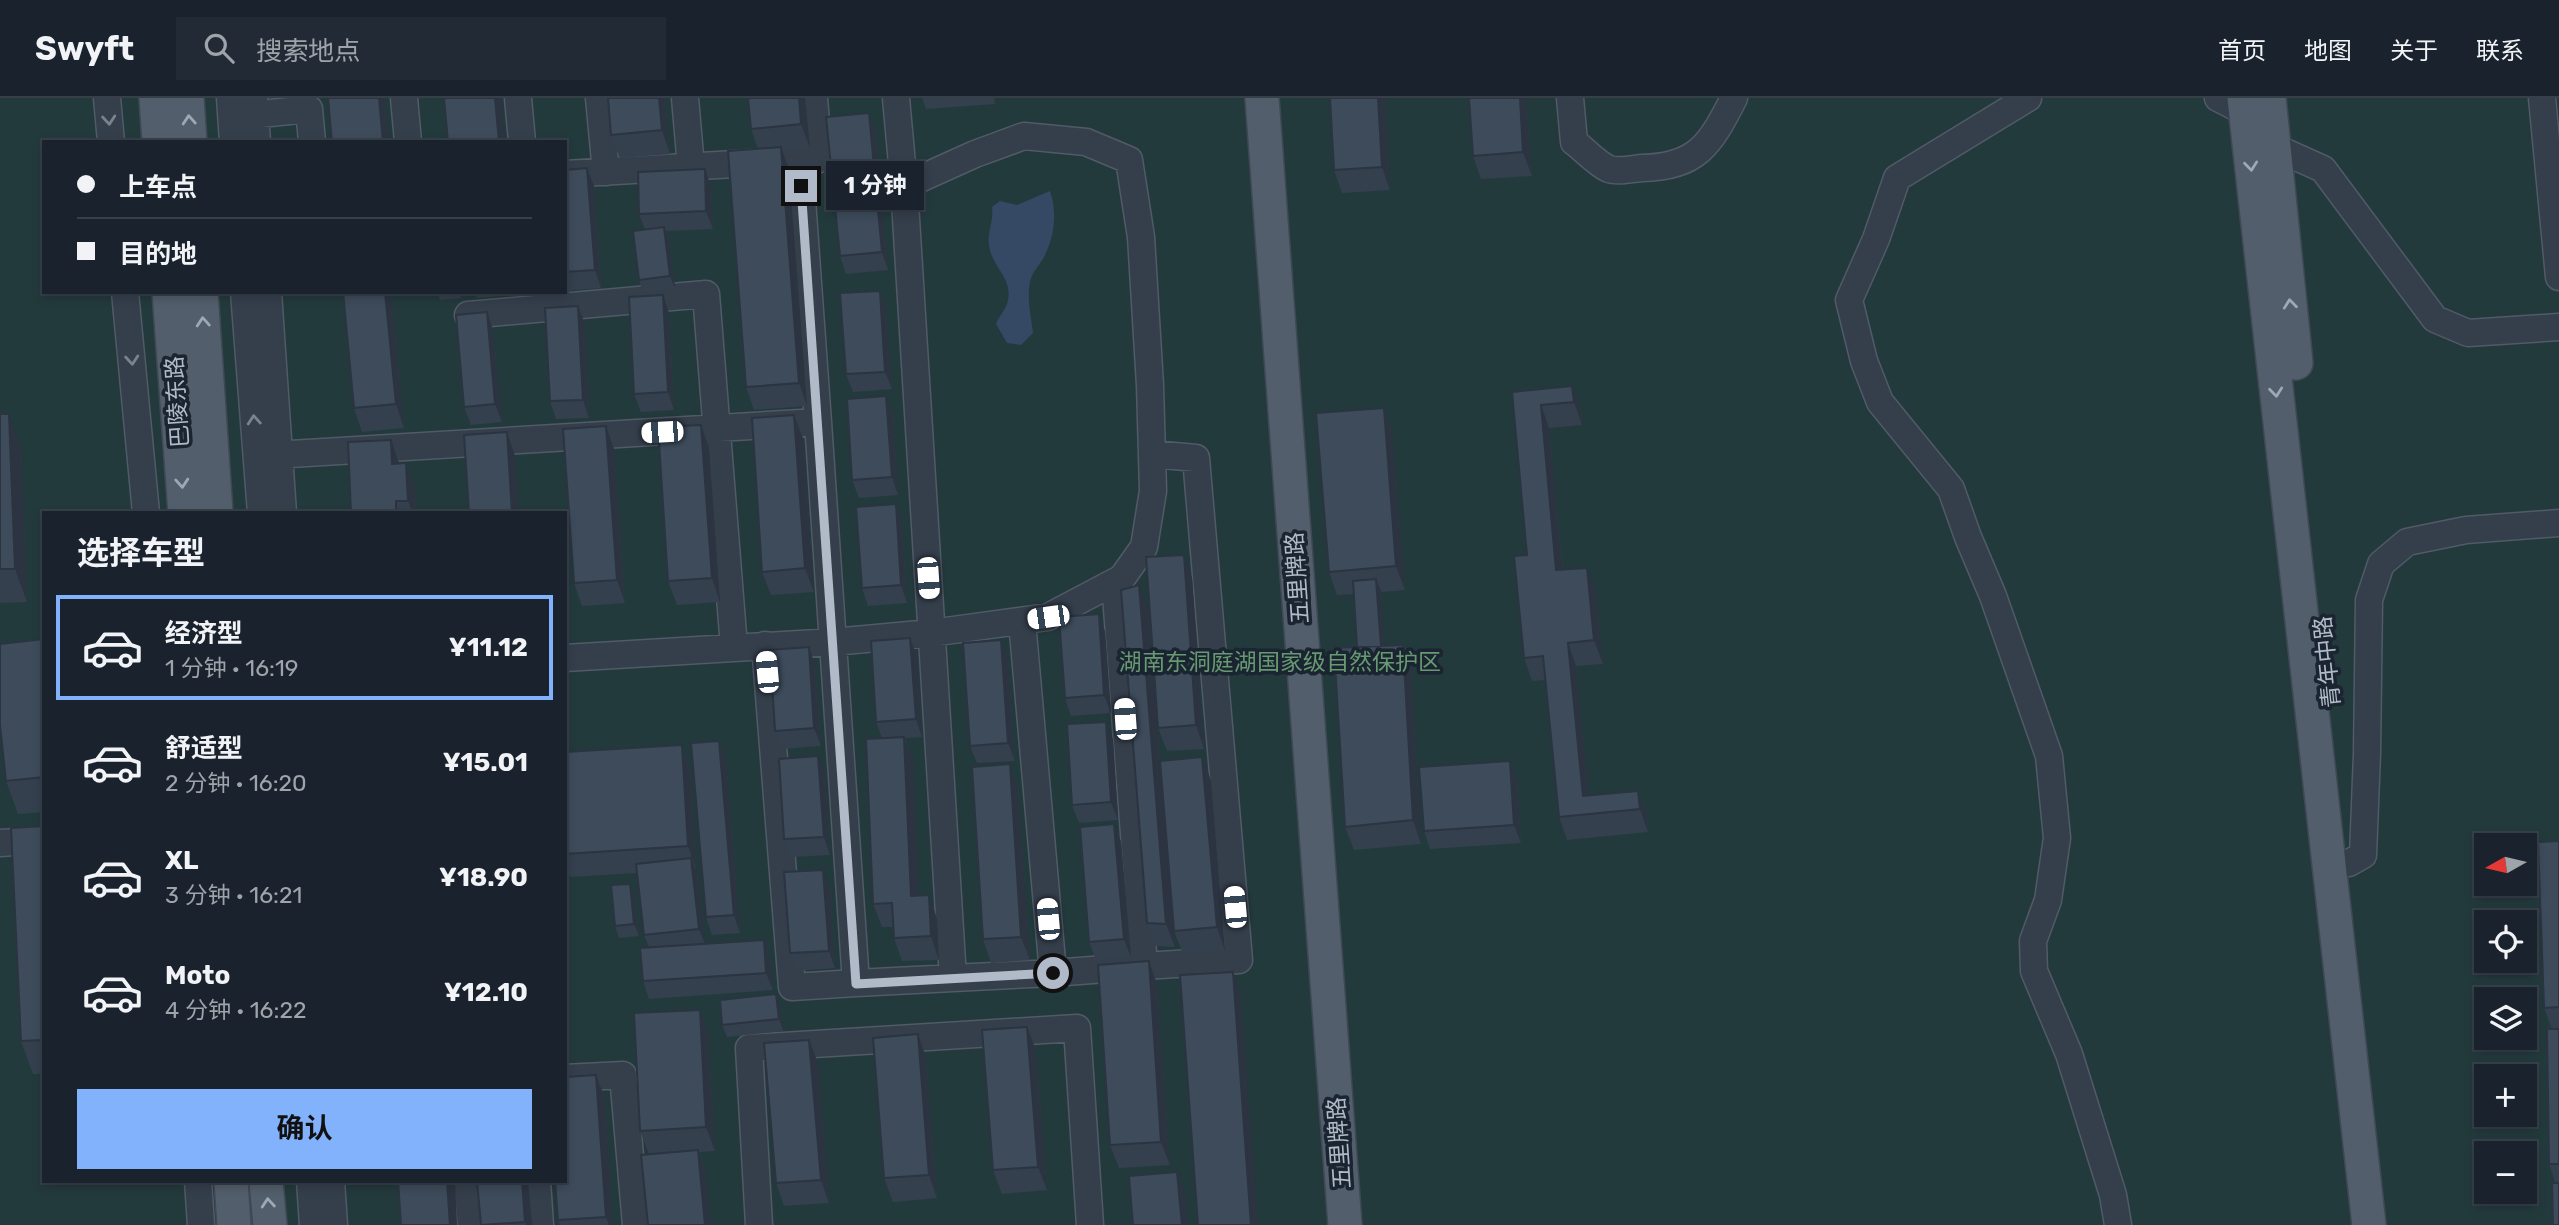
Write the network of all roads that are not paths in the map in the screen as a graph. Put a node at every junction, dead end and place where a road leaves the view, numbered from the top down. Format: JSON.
{"nodes":[{"id":1,"x":107,"y":98,"type":"edge"},
{"id":2,"x":156,"y":98,"type":"edge"},
{"id":3,"x":187,"y":98,"type":"edge"},
{"id":4,"x":254,"y":98,"type":"edge"},
{"id":5,"x":404,"y":98,"type":"edge"},
{"id":6,"x":518,"y":98,"type":"edge"},
{"id":7,"x":600,"y":98,"type":"edge"},
{"id":8,"x":685,"y":98,"type":"edge"},
{"id":9,"x":814,"y":98,"type":"edge"},
{"id":10,"x":1245,"y":98,"type":"edge"},
{"id":11,"x":1262,"y":98,"type":"edge"},
{"id":12,"x":1570,"y":98,"type":"edge"},
{"id":13,"x":1734,"y":98,"type":"edge"},
{"id":14,"x":2028,"y":98,"type":"edge"},
{"id":15,"x":2542,"y":98,"type":"edge"},
{"id":16,"x":2244,"y":102,"type":"edge"},
{"id":17,"x":896,"y":105,"type":"edge"},
{"id":18,"x":871,"y":115,"type":"edge"},
{"id":19,"x":232,"y":119,"type":"edge"},
{"id":20,"x":111,"y":140,"type":"edge"},
{"id":21,"x":159,"y":140,"type":"edge"},
{"id":22,"x":190,"y":140,"type":"edge"},
{"id":23,"x":257,"y":140,"type":"edge"},
{"id":24,"x":312,"y":140,"type":"edge"},
{"id":25,"x":408,"y":140,"type":"edge"},
{"id":26,"x":522,"y":140,"type":"edge"},
{"id":27,"x":2274,"y":147,"type":"junction"},
{"id":28,"x":691,"y":167,"type":"junction"},
{"id":29,"x":606,"y":172,"type":"junction"},
{"id":30,"x":567,"y":174,"type":"edge"},
{"id":31,"x":801,"y":186,"type":"dead end"},
{"id":32,"x":904,"y":186,"type":"junction"},
{"id":33,"x":2559,"y":277,"type":"edge"},
{"id":34,"x":125,"y":294,"type":"edge"},
{"id":35,"x":169,"y":294,"type":"edge"},
{"id":36,"x":201,"y":294,"type":"edge"},
{"id":37,"x":244,"y":294,"type":"edge"},
{"id":38,"x":268,"y":294,"type":"edge"},
{"id":39,"x":468,"y":315,"type":"edge"},
{"id":40,"x":2559,"y":327,"type":"edge"},
{"id":41,"x":818,"y":422,"type":"junction"},
{"id":42,"x":716,"y":428,"type":"junction"},
{"id":43,"x":1152,"y":454,"type":"junction"},
{"id":44,"x":257,"y":456,"type":"junction"},
{"id":45,"x":146,"y":511,"type":"edge"},
{"id":46,"x":185,"y":511,"type":"edge"},
{"id":47,"x":216,"y":511,"type":"edge"},
{"id":48,"x":261,"y":511,"type":"edge"},
{"id":49,"x":283,"y":511,"type":"edge"},
{"id":50,"x":2559,"y":523,"type":"edge"},
{"id":51,"x":1115,"y":582,"type":"junction"},
{"id":52,"x":1022,"y":621,"type":"junction"},
{"id":53,"x":931,"y":633,"type":"junction"},
{"id":54,"x":833,"y":642,"type":"junction"},
{"id":55,"x":765,"y":645,"type":"junction"},
{"id":56,"x":734,"y":647,"type":"junction"},
{"id":57,"x":567,"y":658,"type":"edge"},
{"id":58,"x":42,"y":840,"type":"edge"},
{"id":59,"x":0,"y":843,"type":"edge"},
{"id":60,"x":2348,"y":863,"type":"junction"},
{"id":61,"x":1144,"y":966,"type":"junction"},
{"id":62,"x":1053,"y":973,"type":"junction"},
{"id":63,"x":953,"y":978,"type":"junction"},
{"id":64,"x":856,"y":984,"type":"junction"},
{"id":65,"x":567,"y":1079,"type":"edge"},
{"id":66,"x":198,"y":1183,"type":"edge"},
{"id":67,"x":231,"y":1183,"type":"edge"},
{"id":68,"x":266,"y":1183,"type":"edge"},
{"id":69,"x":310,"y":1183,"type":"edge"},
{"id":70,"x":331,"y":1183,"type":"edge"},
{"id":71,"x":467,"y":1183,"type":"edge"},
{"id":72,"x":537,"y":1183,"type":"edge"},
{"id":73,"x":201,"y":1225,"type":"edge"},
{"id":74,"x":234,"y":1225,"type":"edge"},
{"id":75,"x":270,"y":1225,"type":"edge"},
{"id":76,"x":313,"y":1225,"type":"edge"},
{"id":77,"x":334,"y":1225,"type":"edge"},
{"id":78,"x":471,"y":1225,"type":"edge"},
{"id":79,"x":540,"y":1225,"type":"edge"},
{"id":80,"x":636,"y":1225,"type":"edge"},
{"id":81,"x":759,"y":1225,"type":"edge"},
{"id":82,"x":1090,"y":1225,"type":"edge"},
{"id":83,"x":1326,"y":1225,"type":"edge"},
{"id":84,"x":1345,"y":1225,"type":"edge"},
{"id":85,"x":2118,"y":1225,"type":"edge"},
{"id":86,"x":2370,"y":1225,"type":"edge"},
{"id":87,"x":2386,"y":1225,"type":"edge"}],
"edges":[{"from":1,"to":20,"type":"street","one_way":true},
{"from":2,"to":21,"type":"main road"},
{"from":22,"to":3,"type":"main road","one_way":true},
{"from":4,"to":23,"type":"street"},
{"from":5,"to":25,"type":"street"},
{"from":6,"to":26,"type":"street"},
{"from":7,"to":29,"type":"street"},
{"from":8,"to":28,"type":"street"},
{"from":9,"to":28,"type":"street"},
{"from":10,"to":83,"type":"main road","name":"五里牌路"},
{"from":11,"to":84,"type":"main road","name":"五里牌路"},
{"from":12,"to":13,"type":"street"},
{"from":14,"to":85,"type":"street"},
{"from":15,"to":33,"type":"street"},
{"from":16,"to":27,"type":"main road","name":"青年中路"},
{"from":16,"to":86,"type":"main road","one_way":true},
{"from":17,"to":18,"type":"street"},
{"from":17,"to":32,"type":"street"},
{"from":19,"to":24,"type":"street"},
{"from":27,"to":40,"type":"street"},
{"from":60,"to":27,"type":"main road","name":"青年中路","one_way":true},
{"from":28,"to":29,"type":"street"},
{"from":29,"to":30,"type":"street"},
{"from":31,"to":41,"type":"street"},
{"from":32,"to":43,"type":"street"},
{"from":32,"to":53,"type":"street"},
{"from":34,"to":45,"type":"street","one_way":true},
{"from":35,"to":46,"type":"main road","name":"巴陵东路","one_way":true},
{"from":47,"to":36,"type":"main road","name":"巴陵东路","one_way":true},
{"from":44,"to":37,"type":"street","one_way":true},
{"from":38,"to":49,"type":"street"},
{"from":39,"to":42,"type":"street"},
{"from":41,"to":42,"type":"street"},
{"from":41,"to":54,"type":"street"},
{"from":42,"to":44,"type":"street"},
{"from":42,"to":56,"type":"street"},
{"from":43,"to":51,"type":"street"},
{"from":43,"to":61,"type":"street"},
{"from":44,"to":48,"type":"street"},
{"from":50,"to":60,"type":"street"},
{"from":51,"to":52,"type":"street"},
{"from":51,"to":61,"type":"street"},
{"from":52,"to":53,"type":"street"},
{"from":52,"to":62,"type":"street"},
{"from":53,"to":54,"type":"street"},
{"from":53,"to":63,"type":"street"},
{"from":54,"to":55,"type":"street"},
{"from":54,"to":64,"type":"street"},
{"from":55,"to":56,"type":"street"},
{"from":55,"to":64,"type":"street"},
{"from":56,"to":57,"type":"street"},
{"from":58,"to":59,"type":"street"},
{"from":60,"to":87,"type":"main road","name":"青年中路"},
{"from":61,"to":62,"type":"street"},
{"from":62,"to":63,"type":"street"},
{"from":63,"to":64,"type":"street"},
{"from":65,"to":80,"type":"street"},
{"from":66,"to":73,"type":"street"},
{"from":67,"to":74,"type":"main road"},
{"from":75,"to":68,"type":"main road","one_way":true},
{"from":69,"to":76,"type":"street"},
{"from":70,"to":77,"type":"street"},
{"from":71,"to":78,"type":"street"},
{"from":72,"to":79,"type":"street"},
{"from":81,"to":82,"type":"street"}]}
